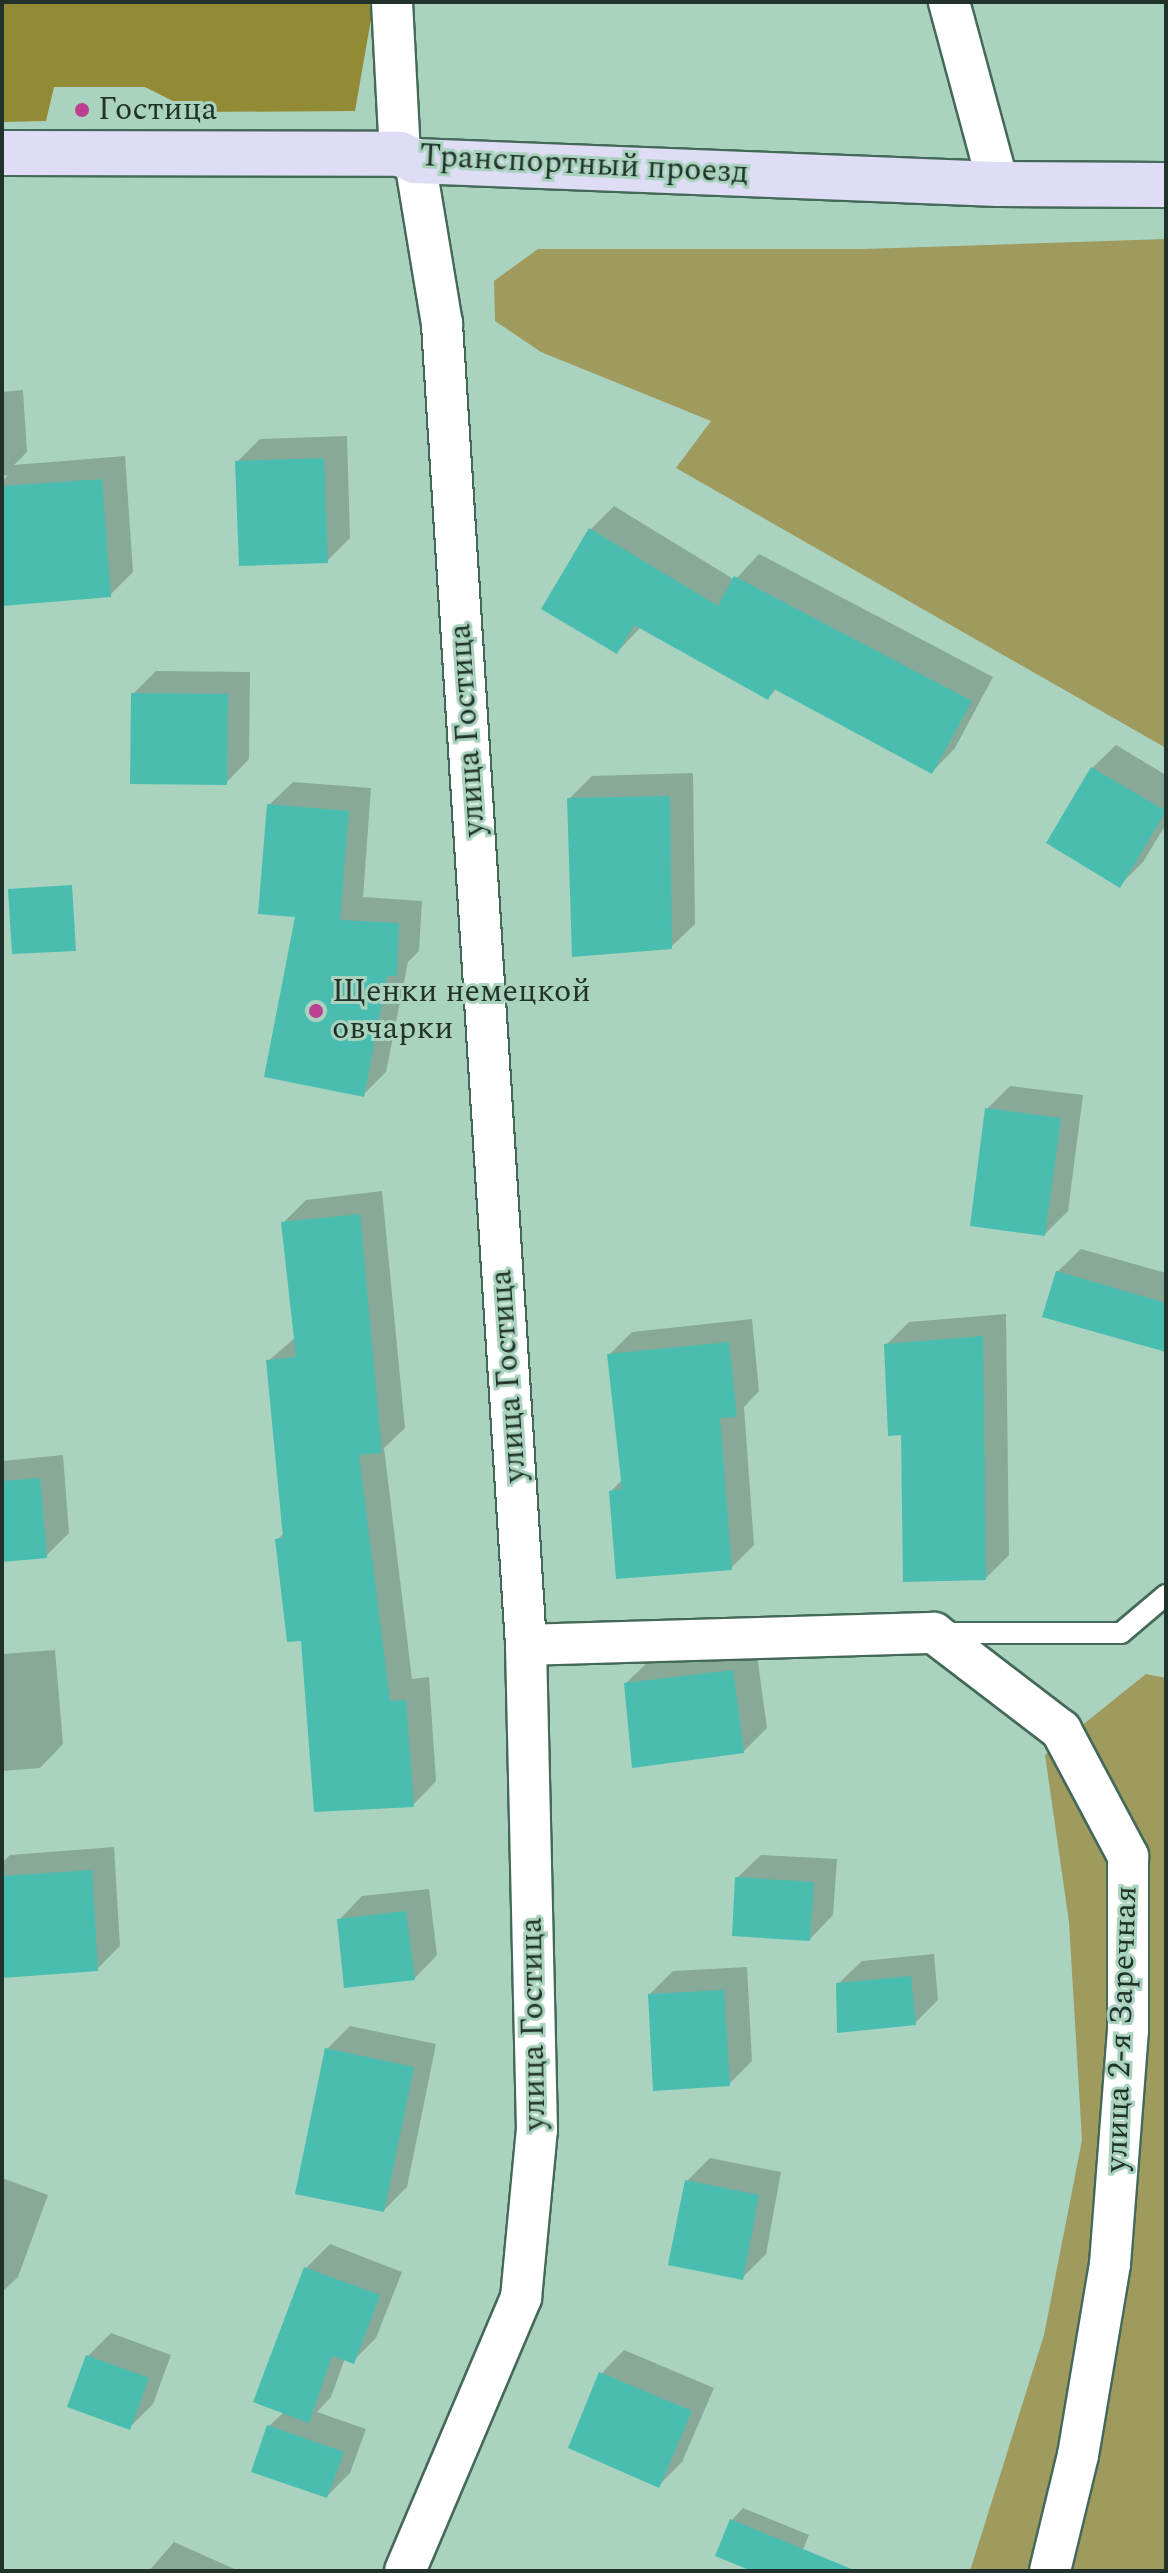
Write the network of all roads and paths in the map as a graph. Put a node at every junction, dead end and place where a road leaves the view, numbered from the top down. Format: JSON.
{"nodes":[{"id":1,"x":392,"y":2,"type":"edge"},
{"id":2,"x":949,"y":2,"type":"edge"},
{"id":3,"x":2,"y":153,"type":"edge"},
{"id":4,"x":407,"y":158,"type":"junction"},
{"id":5,"x":998,"y":184,"type":"junction"},
{"id":6,"x":1166,"y":185,"type":"edge"},
{"id":7,"x":1166,"y":1595,"type":"edge"},
{"id":8,"x":934,"y":1633,"type":"junction"},
{"id":9,"x":526,"y":1645,"type":"junction"},
{"id":10,"x":405,"y":2571,"type":"edge"},
{"id":11,"x":1050,"y":2571,"type":"edge"}],
"edges":[{"from":1,"to":4,"type":"street","name":"улица Гостица"},
{"from":2,"to":5,"type":"street"},
{"from":3,"to":4,"type":"main road","name":"Транспортный проезд"},
{"from":4,"to":5,"type":"main road","name":"Транспортный проезд"},
{"from":4,"to":9,"type":"street","name":"улица Гостица"},
{"from":5,"to":6,"type":"main road","name":"Транспортный проезд"},
{"from":7,"to":8,"type":"lane"},
{"from":8,"to":9,"type":"street"},
{"from":8,"to":11,"type":"street","name":"улица 2-я Заречная"},
{"from":9,"to":10,"type":"street","name":"улица Гостица"}]}
